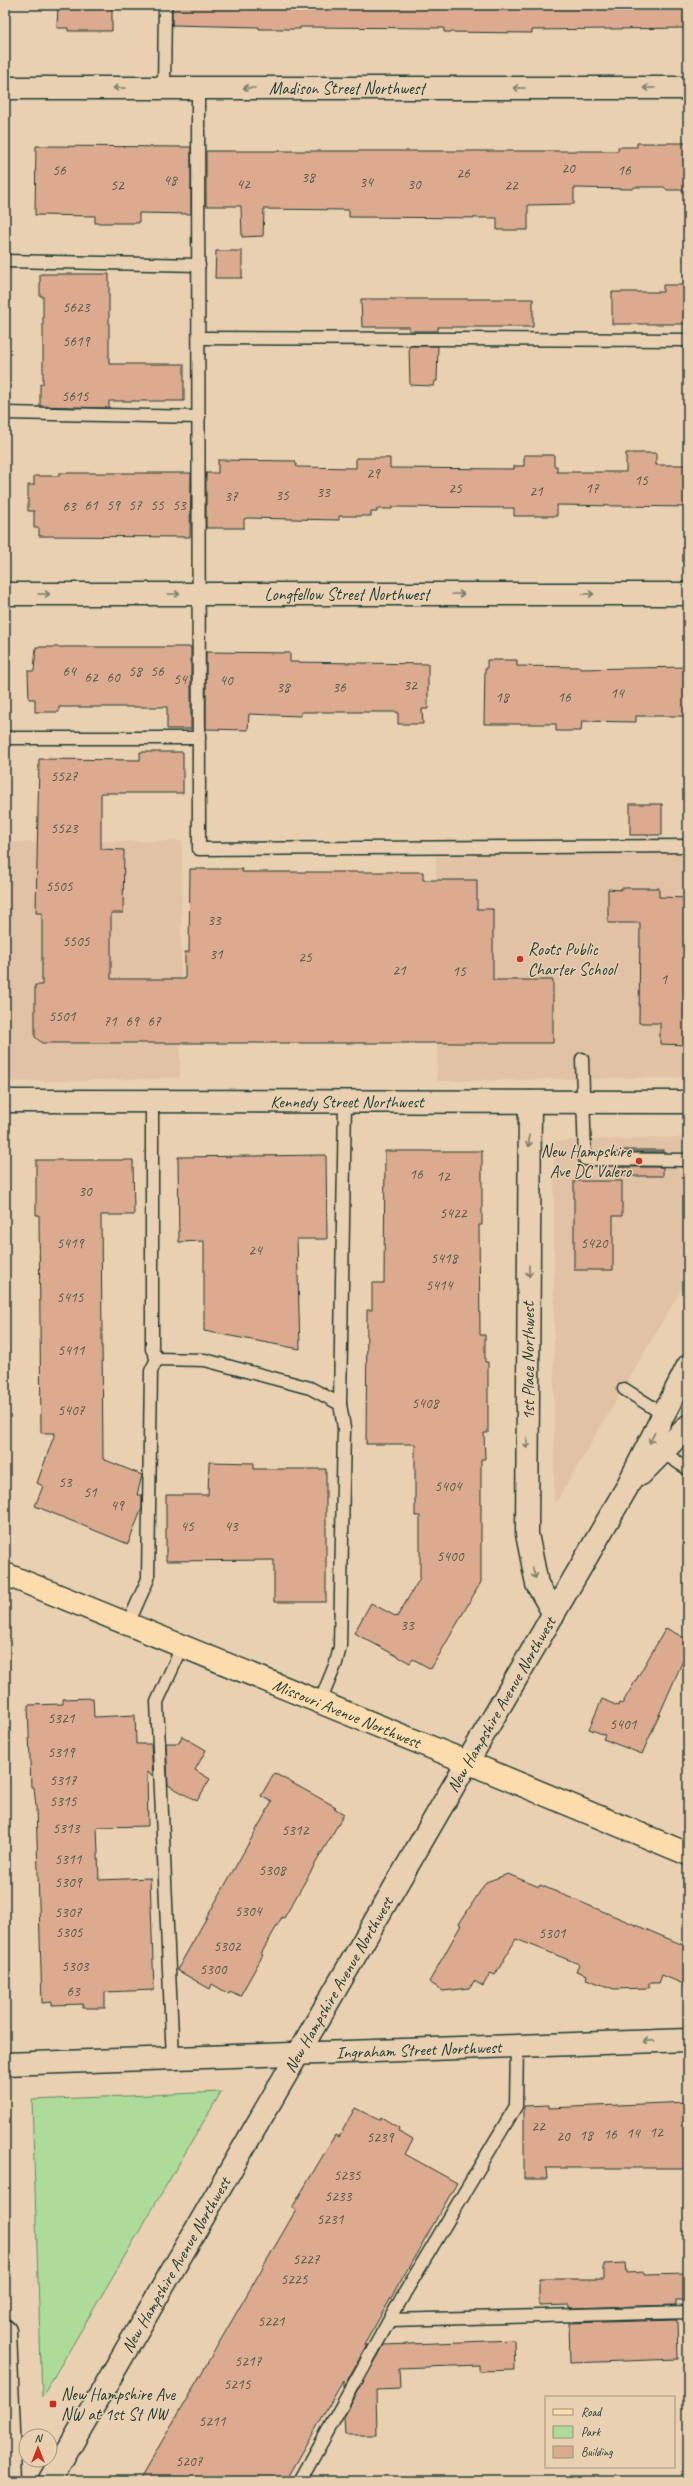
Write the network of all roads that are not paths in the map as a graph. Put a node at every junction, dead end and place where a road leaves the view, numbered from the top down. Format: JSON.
{"nodes":[{"id":1,"x":165,"y":5,"type":"edge"},
{"id":2,"x":5,"y":88,"type":"edge"},
{"id":3,"x":164,"y":88,"type":"junction"},
{"id":4,"x":198,"y":88,"type":"junction"},
{"id":5,"x":688,"y":88,"type":"edge"},
{"id":6,"x":5,"y":261,"type":"edge"},
{"id":7,"x":198,"y":265,"type":"junction"},
{"id":8,"x":198,"y":338,"type":"junction"},
{"id":9,"x":688,"y":340,"type":"edge"},
{"id":10,"x":5,"y":414,"type":"edge"},
{"id":11,"x":198,"y":417,"type":"junction"},
{"id":12,"x":5,"y":594,"type":"edge"},
{"id":13,"x":199,"y":594,"type":"junction"},
{"id":14,"x":688,"y":594,"type":"edge"},
{"id":15,"x":5,"y":738,"type":"edge"},
{"id":16,"x":199,"y":738,"type":"junction"},
{"id":17,"x":688,"y":846,"type":"edge"},
{"id":18,"x":582,"y":1059,"type":"dead end"},
{"id":19,"x":5,"y":1101,"type":"edge"},
{"id":20,"x":152,"y":1102,"type":"junction"},
{"id":21,"x":345,"y":1102,"type":"junction"},
{"id":22,"x":530,"y":1102,"type":"junction"},
{"id":23,"x":583,"y":1102,"type":"junction"},
{"id":24,"x":688,"y":1102,"type":"edge"},
{"id":25,"x":688,"y":1160,"type":"edge"},
{"id":26,"x":157,"y":1359,"type":"junction"},
{"id":27,"x":688,"y":1366,"type":"edge"},
{"id":28,"x":624,"y":1389,"type":"dead end"},
{"id":29,"x":340,"y":1404,"type":"junction"},
{"id":30,"x":664,"y":1414,"type":"junction"},
{"id":31,"x":688,"y":1426,"type":"edge"},
{"id":32,"x":662,"y":1452,"type":"junction"},
{"id":33,"x":688,"y":1469,"type":"edge"},
{"id":34,"x":626,"y":1489,"type":"junction"},
{"id":35,"x":5,"y":1574,"type":"edge"},
{"id":36,"x":554,"y":1614,"type":"junction"},
{"id":37,"x":128,"y":1624,"type":"junction"},
{"id":38,"x":182,"y":1647,"type":"junction"},
{"id":39,"x":320,"y":1702,"type":"junction"},
{"id":40,"x":467,"y":1762,"type":"junction"},
{"id":41,"x":688,"y":1854,"type":"edge"},
{"id":42,"x":688,"y":2040,"type":"edge"},
{"id":43,"x":517,"y":2045,"type":"junction"},
{"id":44,"x":299,"y":2053,"type":"junction"},
{"id":45,"x":173,"y":2059,"type":"junction"},
{"id":46,"x":5,"y":2064,"type":"edge"},
{"id":47,"x":688,"y":2312,"type":"edge"},
{"id":48,"x":390,"y":2320,"type":"junction"},
{"id":49,"x":5,"y":2331,"type":"edge"},
{"id":50,"x":11,"y":2481,"type":"edge"},
{"id":51,"x":50,"y":2481,"type":"edge"},
{"id":52,"x":300,"y":2481,"type":"edge"}],
"edges":[{"from":1,"to":3,"type":"lane"},
{"from":3,"to":2,"type":"street","name":"Madison Street Northwest","one_way":true},
{"from":3,"to":4,"type":"street","name":"Madison Street Northwest"},
{"from":5,"to":4,"type":"street","name":"Madison Street Northwest","one_way":true},
{"from":4,"to":7,"type":"lane"},
{"from":6,"to":7,"type":"lane"},
{"from":7,"to":8,"type":"lane"},
{"from":8,"to":9,"type":"lane"},
{"from":8,"to":11,"type":"lane"},
{"from":10,"to":11,"type":"lane"},
{"from":11,"to":13,"type":"lane"},
{"from":12,"to":13,"type":"street","name":"Longfellow Street Northwest","one_way":true},
{"from":13,"to":14,"type":"street","name":"Longfellow Street Northwest","one_way":true},
{"from":13,"to":16,"type":"lane"},
{"from":15,"to":16,"type":"lane"},
{"from":16,"to":17,"type":"lane"},
{"from":18,"to":23,"type":"lane"},
{"from":19,"to":20,"type":"street","name":"Kennedy Street Northwest"},
{"from":20,"to":21,"type":"street","name":"Kennedy Street Northwest"},
{"from":20,"to":26,"type":"lane"},
{"from":21,"to":22,"type":"street","name":"Kennedy Street Northwest"},
{"from":21,"to":29,"type":"lane"},
{"from":22,"to":23,"type":"street","name":"Kennedy Street Northwest"},
{"from":22,"to":36,"type":"street","name":"1st Place Northwest","one_way":true},
{"from":23,"to":24,"type":"street","name":"Kennedy Street Northwest"},
{"from":23,"to":25,"type":"lane"},
{"from":26,"to":29,"type":"lane"},
{"from":26,"to":37,"type":"lane"},
{"from":27,"to":30,"type":"street","name":"New Hampshire Avenue Northwest"},
{"from":28,"to":30,"type":"lane"},
{"from":29,"to":39,"type":"lane"},
{"from":30,"to":34,"type":"street","name":"New Hampshire Avenue Northwest","one_way":true},
{"from":31,"to":32,"type":"street","name":"New Hampshire Avenue Northwest"},
{"from":32,"to":33,"type":"lane"},
{"from":32,"to":34,"type":"street","name":"New Hampshire Avenue Northwest"},
{"from":34,"to":36,"type":"street","name":"New Hampshire Avenue Northwest"},
{"from":35,"to":37,"type":"main road","name":"Missouri Avenue Northwest"},
{"from":36,"to":40,"type":"street","name":"New Hampshire Avenue Northwest"},
{"from":37,"to":38,"type":"main road","name":"Missouri Avenue Northwest"},
{"from":38,"to":39,"type":"main road","name":"Missouri Avenue Northwest"},
{"from":38,"to":45,"type":"lane"},
{"from":39,"to":40,"type":"main road","name":"Missouri Avenue Northwest"},
{"from":40,"to":41,"type":"main road","name":"Missouri Avenue Northwest"},
{"from":40,"to":44,"type":"street","name":"New Hampshire Avenue Northwest"},
{"from":42,"to":43,"type":"street","name":"Ingraham Street Northwest","one_way":true},
{"from":43,"to":44,"type":"street","name":"Ingraham Street Northwest"},
{"from":43,"to":48,"type":"lane"},
{"from":44,"to":45,"type":"street","name":"Ingraham Street Northwest"},
{"from":44,"to":51,"type":"street","name":"New Hampshire Avenue Northwest"},
{"from":45,"to":46,"type":"street","name":"Ingraham Street Northwest"},
{"from":47,"to":48,"type":"lane"},
{"from":48,"to":52,"type":"lane"},
{"from":49,"to":50,"type":"street"}]}
